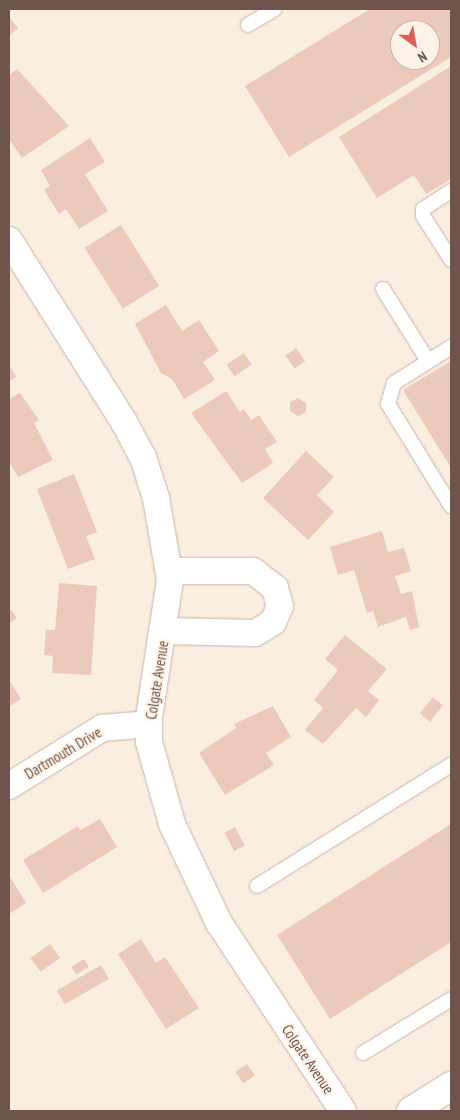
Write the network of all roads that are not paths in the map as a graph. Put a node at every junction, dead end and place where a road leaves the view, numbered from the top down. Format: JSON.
{"nodes":[{"id":1,"x":275,"y":9,"type":"edge"},
{"id":2,"x":248,"y":25,"type":"dead end"},
{"id":3,"x":451,"y":191,"type":"edge"},
{"id":4,"x":9,"y":240,"type":"edge"},
{"id":5,"x":451,"y":260,"type":"edge"},
{"id":6,"x":383,"y":289,"type":"dead end"},
{"id":7,"x":451,"y":347,"type":"edge"},
{"id":8,"x":428,"y":362,"type":"junction"},
{"id":9,"x":451,"y":506,"type":"edge"},
{"id":10,"x":170,"y":571,"type":"junction"},
{"id":11,"x":165,"y":631,"type":"junction"},
{"id":12,"x":149,"y":724,"type":"junction"},
{"id":13,"x":451,"y":765,"type":"edge"},
{"id":14,"x":9,"y":786,"type":"edge"},
{"id":15,"x":257,"y":886,"type":"dead end"},
{"id":16,"x":451,"y":999,"type":"edge"},
{"id":17,"x":363,"y":1053,"type":"dead end"},
{"id":18,"x":451,"y":1086,"type":"edge"},
{"id":19,"x":343,"y":1111,"type":"edge"},
{"id":20,"x":411,"y":1111,"type":"edge"}],
"edges":[{"from":1,"to":2,"type":"lane"},
{"from":3,"to":5,"type":"lane"},
{"from":4,"to":10,"type":"street","name":"Colgate Avenue"},
{"from":6,"to":8,"type":"lane"},
{"from":7,"to":8,"type":"lane"},
{"from":8,"to":9,"type":"lane"},
{"from":10,"to":11,"type":"street","name":"Colgate Avenue"},
{"from":10,"to":11,"type":"street"},
{"from":11,"to":12,"type":"street","name":"Colgate Avenue"},
{"from":12,"to":14,"type":"street","name":"Dartmouth Drive"},
{"from":12,"to":19,"type":"street","name":"Colgate Avenue"},
{"from":13,"to":15,"type":"lane"},
{"from":16,"to":17,"type":"lane"},
{"from":18,"to":20,"type":"street"}]}
